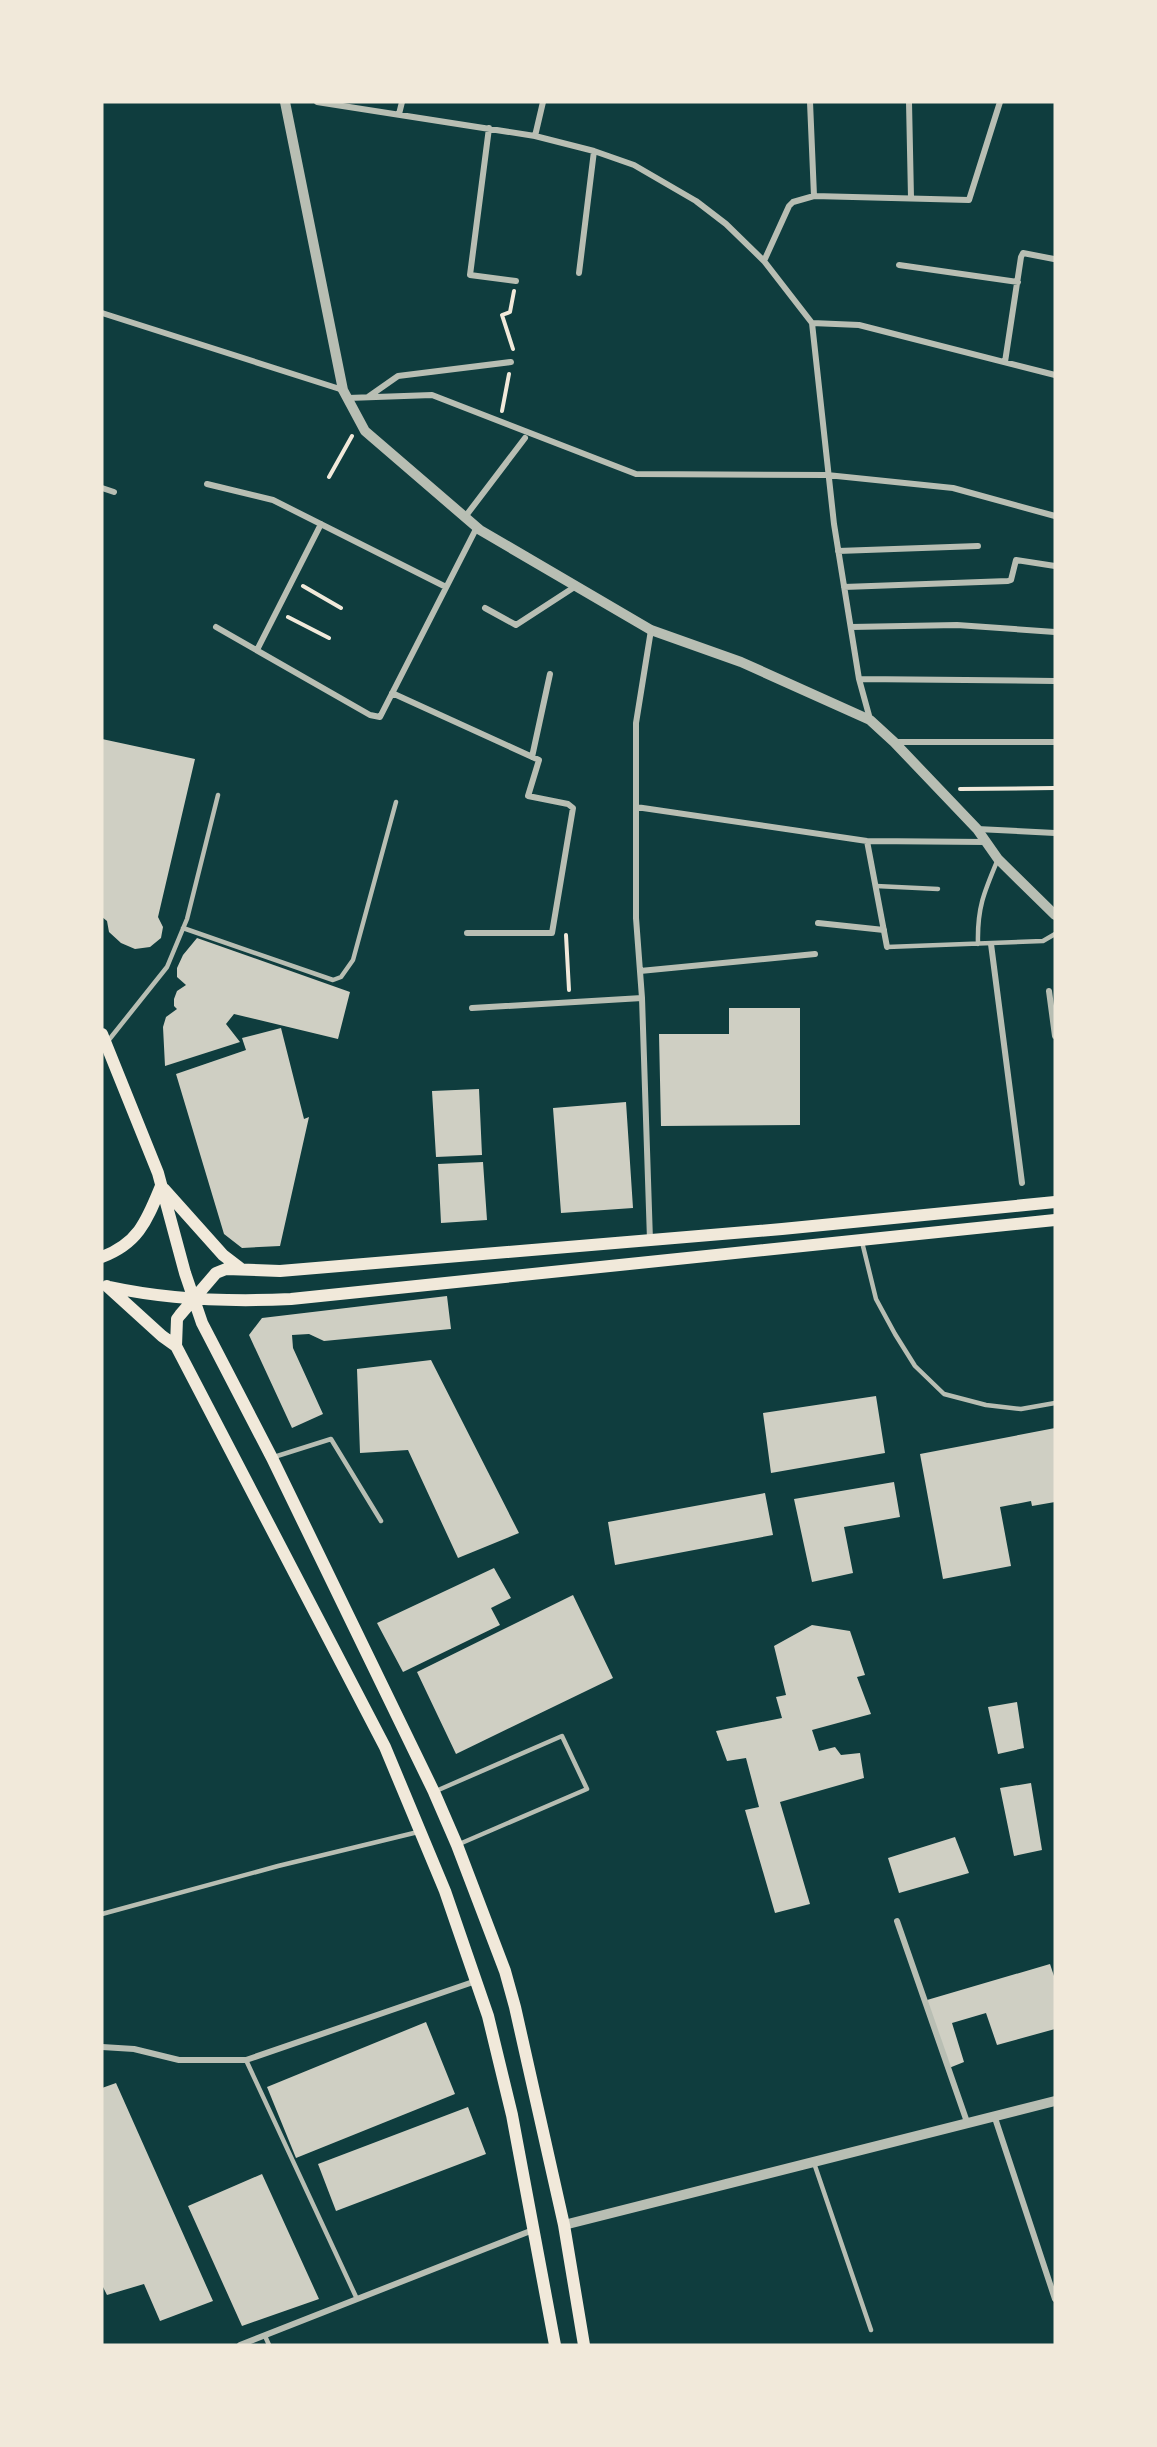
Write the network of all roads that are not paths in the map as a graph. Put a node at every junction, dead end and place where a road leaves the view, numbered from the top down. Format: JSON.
{"nodes":[{"id":1,"x":285,"y":102,"type":"edge"},
{"id":2,"x":317,"y":102,"type":"edge"},
{"id":3,"x":402,"y":102,"type":"edge"},
{"id":4,"x":543,"y":102,"type":"edge"},
{"id":5,"x":810,"y":102,"type":"edge"},
{"id":6,"x":909,"y":102,"type":"edge"},
{"id":7,"x":1000,"y":102,"type":"edge"},
{"id":8,"x":399,"y":114,"type":"junction"},
{"id":9,"x":489,"y":128,"type":"junction"},
{"id":10,"x":535,"y":136,"type":"junction"},
{"id":11,"x":594,"y":151,"type":"junction"},
{"id":12,"x":814,"y":196,"type":"junction"},
{"id":13,"x":911,"y":198,"type":"junction"},
{"id":14,"x":1054,"y":259,"type":"edge"},
{"id":15,"x":764,"y":261,"type":"junction"},
{"id":16,"x":899,"y":265,"type":"dead end"},
{"id":17,"x":579,"y":273,"type":"dead end"},
{"id":18,"x":516,"y":281,"type":"dead end"},
{"id":19,"x":1018,"y":282,"type":"junction"},
{"id":20,"x":102,"y":313,"type":"edge"},
{"id":21,"x":812,"y":323,"type":"junction"},
{"id":22,"x":511,"y":362,"type":"dead end"},
{"id":23,"x":1005,"y":362,"type":"junction"},
{"id":24,"x":1055,"y":375,"type":"edge"},
{"id":25,"x":346,"y":394,"type":"junction"},
{"id":26,"x":368,"y":398,"type":"junction"},
{"id":27,"x":525,"y":438,"type":"dead end"},
{"id":28,"x":827,"y":475,"type":"junction"},
{"id":29,"x":207,"y":484,"type":"dead end"},
{"id":30,"x":102,"y":488,"type":"edge"},
{"id":31,"x":114,"y":492,"type":"dead end"},
{"id":32,"x":1055,"y":516,"type":"edge"},
{"id":33,"x":465,"y":517,"type":"junction"},
{"id":34,"x":321,"y":524,"type":"junction"},
{"id":35,"x":477,"y":527,"type":"junction"},
{"id":36,"x":978,"y":546,"type":"dead end"},
{"id":37,"x":838,"y":551,"type":"junction"},
{"id":38,"x":1055,"y":566,"type":"edge"},
{"id":39,"x":576,"y":586,"type":"junction"},
{"id":40,"x":446,"y":587,"type":"junction"},
{"id":41,"x":844,"y":587,"type":"junction"},
{"id":42,"x":485,"y":608,"type":"dead end"},
{"id":43,"x":216,"y":627,"type":"dead end"},
{"id":44,"x":851,"y":627,"type":"junction"},
{"id":45,"x":651,"y":630,"type":"junction"},
{"id":46,"x":1055,"y":632,"type":"edge"},
{"id":47,"x":257,"y":650,"type":"junction"},
{"id":48,"x":550,"y":674,"type":"dead end"},
{"id":49,"x":859,"y":679,"type":"junction"},
{"id":50,"x":1055,"y":681,"type":"edge"},
{"id":51,"x":392,"y":693,"type":"junction"},
{"id":52,"x":870,"y":720,"type":"junction"},
{"id":53,"x":894,"y":742,"type":"junction"},
{"id":54,"x":1055,"y":742,"type":"edge"},
{"id":55,"x":532,"y":757,"type":"junction"},
{"id":56,"x":218,"y":795,"type":"dead end"},
{"id":57,"x":396,"y":802,"type":"dead end"},
{"id":58,"x":636,"y":807,"type":"junction"},
{"id":59,"x":977,"y":829,"type":"junction"},
{"id":60,"x":1055,"y":833,"type":"edge"},
{"id":61,"x":867,"y":841,"type":"junction"},
{"id":62,"x":986,"y":842,"type":"junction"},
{"id":63,"x":998,"y":859,"type":"junction"},
{"id":64,"x":876,"y":886,"type":"junction"},
{"id":65,"x":938,"y":889,"type":"dead end"},
{"id":66,"x":1055,"y":915,"type":"edge"},
{"id":67,"x":818,"y":923,"type":"dead end"},
{"id":68,"x":183,"y":928,"type":"junction"},
{"id":69,"x":884,"y":930,"type":"junction"},
{"id":70,"x":467,"y":933,"type":"dead end"},
{"id":71,"x":1055,"y":934,"type":"edge"},
{"id":72,"x":991,"y":944,"type":"junction"},
{"id":73,"x":978,"y":945,"type":"junction"},
{"id":74,"x":887,"y":947,"type":"joint"},
{"id":75,"x":815,"y":954,"type":"dead end"},
{"id":76,"x":640,"y":971,"type":"junction"},
{"id":77,"x":1049,"y":991,"type":"dead end"},
{"id":78,"x":642,"y":998,"type":"junction"},
{"id":79,"x":472,"y":1008,"type":"dead end"},
{"id":80,"x":1055,"y":1036,"type":"edge"},
{"id":81,"x":104,"y":1039,"type":"edge"},
{"id":82,"x":1022,"y":1183,"type":"dead end"},
{"id":83,"x":161,"y":1186,"type":"junction"},
{"id":84,"x":1055,"y":1202,"type":"edge"},
{"id":85,"x":1055,"y":1221,"type":"edge"},
{"id":86,"x":861,"y":1239,"type":"junction"},
{"id":87,"x":650,"y":1240,"type":"junction"},
{"id":88,"x":102,"y":1257,"type":"edge"},
{"id":89,"x":240,"y":1268,"type":"junction"},
{"id":90,"x":105,"y":1285,"type":"edge"},
{"id":91,"x":193,"y":1298,"type":"junction"},
{"id":92,"x":176,"y":1346,"type":"junction"},
{"id":93,"x":1055,"y":1403,"type":"edge"},
{"id":94,"x":272,"y":1458,"type":"junction"},
{"id":95,"x":381,"y":1521,"type":"dead end"},
{"id":96,"x":434,"y":1792,"type":"junction"},
{"id":97,"x":420,"y":1832,"type":"junction"},
{"id":98,"x":457,"y":1845,"type":"junction"},
{"id":99,"x":102,"y":1914,"type":"edge"},
{"id":100,"x":897,"y":1921,"type":"dead end"},
{"id":101,"x":476,"y":1980,"type":"junction"},
{"id":102,"x":102,"y":2047,"type":"edge"},
{"id":103,"x":246,"y":2060,"type":"junction"},
{"id":104,"x":1055,"y":2101,"type":"edge"},
{"id":105,"x":994,"y":2115,"type":"junction"},
{"id":106,"x":967,"y":2122,"type":"junction"},
{"id":107,"x":813,"y":2160,"type":"junction"},
{"id":108,"x":564,"y":2224,"type":"junction"},
{"id":109,"x":534,"y":2230,"type":"junction"},
{"id":110,"x":357,"y":2299,"type":"junction"},
{"id":111,"x":1055,"y":2299,"type":"edge"},
{"id":112,"x":871,"y":2330,"type":"dead end"},
{"id":113,"x":265,"y":2336,"type":"junction"},
{"id":114,"x":240,"y":2345,"type":"edge"},
{"id":115,"x":269,"y":2345,"type":"edge"},
{"id":116,"x":555,"y":2345,"type":"edge"},
{"id":117,"x":584,"y":2345,"type":"edge"}],
"edges":[{"from":1,"to":25,"type":"street"},
{"from":2,"to":8,"type":"street"},
{"from":3,"to":8,"type":"street"},
{"from":4,"to":10,"type":"street"},
{"from":5,"to":12,"type":"street"},
{"from":6,"to":13,"type":"street"},
{"from":7,"to":13,"type":"street"},
{"from":8,"to":9,"type":"street"},
{"from":9,"to":10,"type":"street"},
{"from":9,"to":18,"type":"street"},
{"from":10,"to":11,"type":"street"},
{"from":11,"to":15,"type":"street"},
{"from":11,"to":17,"type":"street"},
{"from":12,"to":13,"type":"street"},
{"from":12,"to":15,"type":"street"},
{"from":14,"to":19,"type":"street"},
{"from":15,"to":21,"type":"street"},
{"from":16,"to":19,"type":"street"},
{"from":19,"to":23,"type":"street"},
{"from":20,"to":25,"type":"street"},
{"from":21,"to":23,"type":"street"},
{"from":21,"to":28,"type":"street"},
{"from":22,"to":26,"type":"street"},
{"from":23,"to":24,"type":"street"},
{"from":25,"to":26,"type":"street"},
{"from":25,"to":33,"type":"street"},
{"from":26,"to":28,"type":"street"},
{"from":27,"to":33,"type":"street"},
{"from":28,"to":32,"type":"street"},
{"from":28,"to":37,"type":"street"},
{"from":29,"to":34,"type":"street"},
{"from":30,"to":31,"type":"street"},
{"from":33,"to":35,"type":"street"},
{"from":34,"to":40,"type":"street"},
{"from":34,"to":47,"type":"street"},
{"from":35,"to":39,"type":"street"},
{"from":35,"to":40,"type":"street"},
{"from":36,"to":37,"type":"street"},
{"from":37,"to":41,"type":"street"},
{"from":38,"to":41,"type":"street"},
{"from":39,"to":42,"type":"street"},
{"from":39,"to":45,"type":"street"},
{"from":40,"to":51,"type":"street"},
{"from":41,"to":44,"type":"street"},
{"from":43,"to":47,"type":"street"},
{"from":44,"to":46,"type":"street"},
{"from":44,"to":49,"type":"street"},
{"from":45,"to":52,"type":"street"},
{"from":45,"to":58,"type":"street"},
{"from":47,"to":51,"type":"street"},
{"from":48,"to":55,"type":"street"},
{"from":49,"to":50,"type":"street"},
{"from":49,"to":52,"type":"street"},
{"from":51,"to":55,"type":"street"},
{"from":52,"to":53,"type":"street"},
{"from":53,"to":54,"type":"street"},
{"from":53,"to":59,"type":"street"},
{"from":55,"to":70,"type":"street"},
{"from":56,"to":68,"type":"lane"},
{"from":57,"to":68,"type":"lane"},
{"from":58,"to":61,"type":"street"},
{"from":58,"to":76,"type":"street"},
{"from":59,"to":60,"type":"street"},
{"from":59,"to":62,"type":"street"},
{"from":61,"to":62,"type":"street"},
{"from":61,"to":64,"type":"street"},
{"from":62,"to":63,"type":"street"},
{"from":63,"to":66,"type":"street"},
{"from":63,"to":73,"type":"lane"},
{"from":64,"to":65,"type":"lane"},
{"from":64,"to":69,"type":"street"},
{"from":67,"to":69,"type":"street"},
{"from":68,"to":81,"type":"lane"},
{"from":69,"to":74,"type":"street"},
{"from":71,"to":72,"type":"lane"},
{"from":72,"to":73,"type":"lane"},
{"from":72,"to":82,"type":"street"},
{"from":73,"to":74,"type":"lane"},
{"from":75,"to":76,"type":"street"},
{"from":76,"to":78,"type":"street"},
{"from":77,"to":80,"type":"street"},
{"from":78,"to":79,"type":"street"},
{"from":78,"to":87,"type":"street"},
{"from":81,"to":83,"type":"main road"},
{"from":83,"to":88,"type":"main road"},
{"from":83,"to":89,"type":"main road"},
{"from":83,"to":91,"type":"main road"},
{"from":84,"to":87,"type":"main road"},
{"from":85,"to":86,"type":"main road"},
{"from":86,"to":91,"type":"main road"},
{"from":86,"to":93,"type":"lane"},
{"from":87,"to":89,"type":"main road"},
{"from":89,"to":91,"type":"main road"},
{"from":90,"to":91,"type":"main road"},
{"from":90,"to":92,"type":"main road"},
{"from":91,"to":92,"type":"main road"},
{"from":91,"to":94,"type":"main road"},
{"from":92,"to":97,"type":"main road"},
{"from":94,"to":95,"type":"lane"},
{"from":94,"to":96,"type":"main road"},
{"from":96,"to":98,"type":"main road"},
{"from":96,"to":98,"type":"lane"},
{"from":97,"to":99,"type":"lane"},
{"from":97,"to":101,"type":"main road"},
{"from":98,"to":108,"type":"main road"},
{"from":100,"to":106,"type":"street"},
{"from":101,"to":103,"type":"street"},
{"from":101,"to":109,"type":"main road"},
{"from":102,"to":103,"type":"street"},
{"from":103,"to":110,"type":"lane"},
{"from":104,"to":105,"type":"street"},
{"from":105,"to":106,"type":"street"},
{"from":105,"to":111,"type":"street"},
{"from":106,"to":107,"type":"street"},
{"from":107,"to":108,"type":"street"},
{"from":107,"to":112,"type":"lane"},
{"from":108,"to":117,"type":"main road"},
{"from":109,"to":110,"type":"street"},
{"from":109,"to":116,"type":"main road"},
{"from":110,"to":113,"type":"street"},
{"from":113,"to":114,"type":"street"},
{"from":113,"to":115,"type":"lane"}]}
